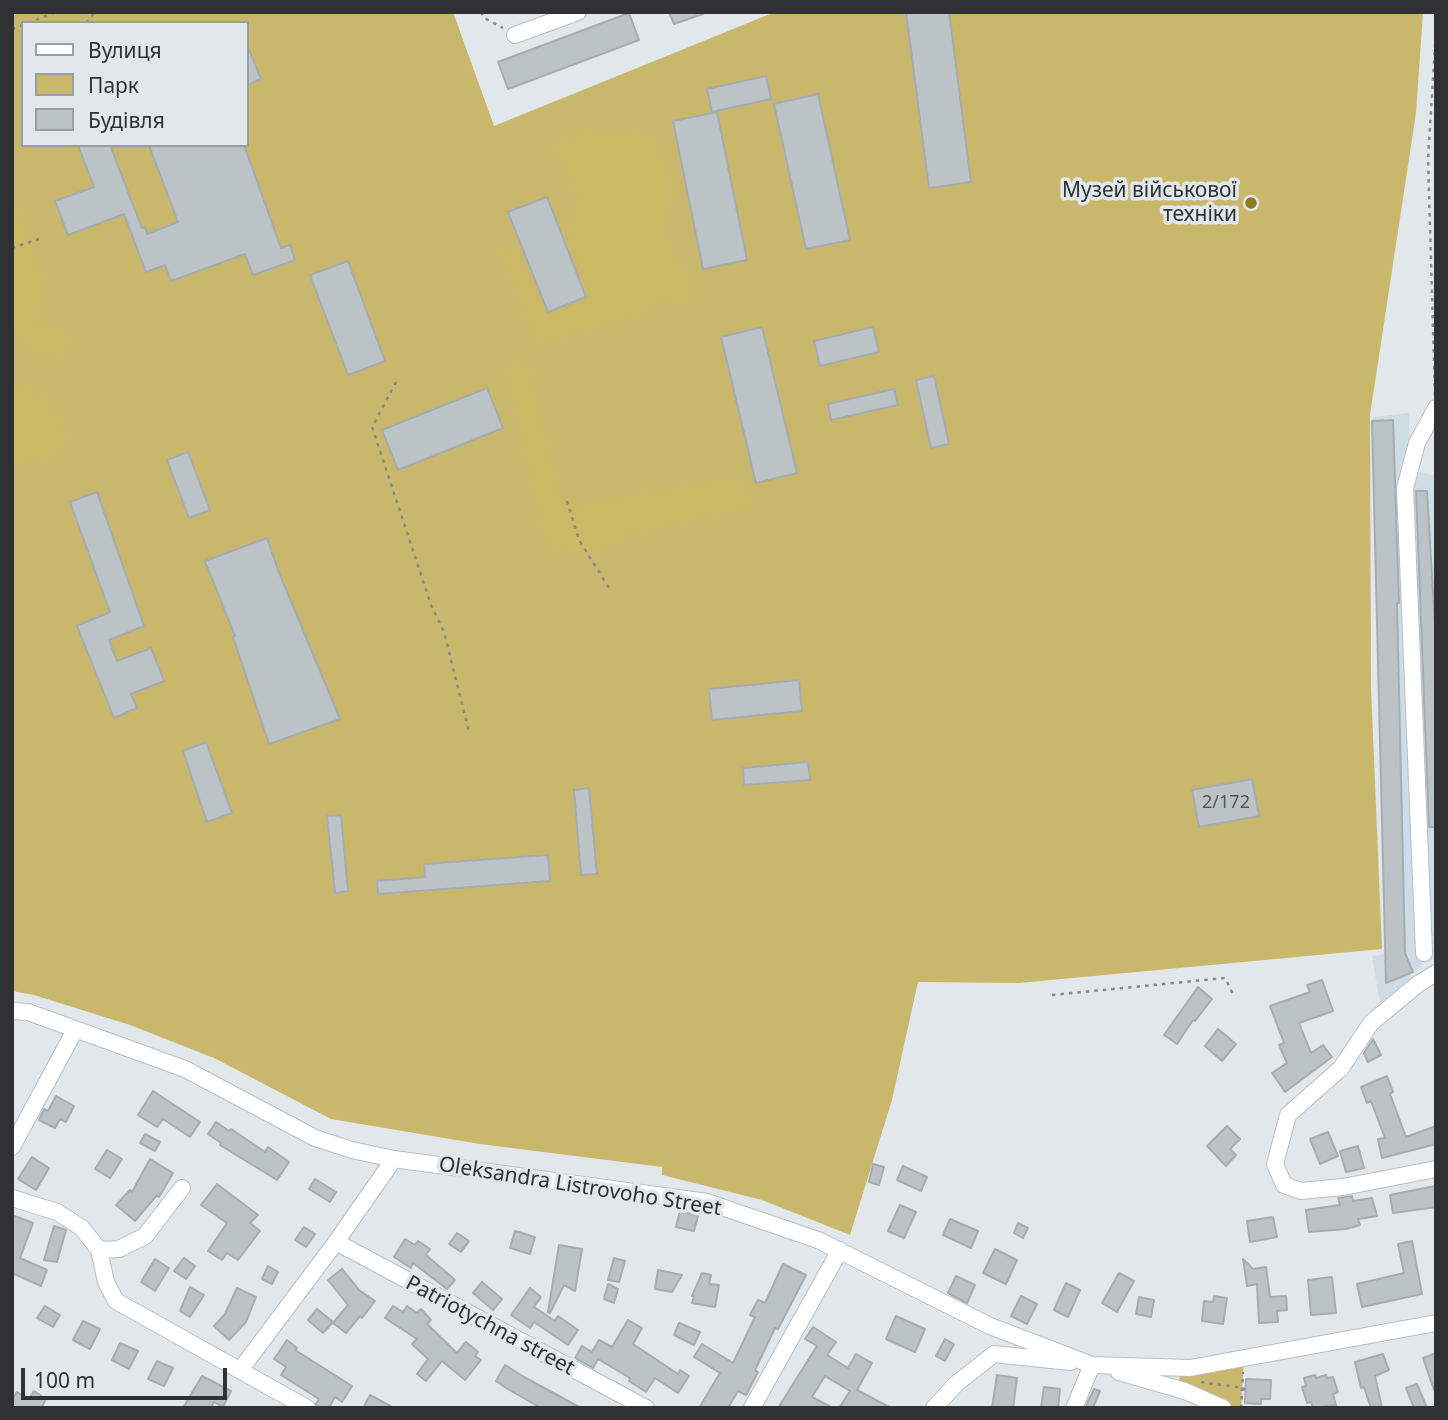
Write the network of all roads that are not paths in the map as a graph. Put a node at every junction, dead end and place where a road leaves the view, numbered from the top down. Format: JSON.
{"nodes":[{"id":1,"x":578,"y":12,"type":"edge"},
{"id":2,"x":515,"y":35,"type":"road end"},
{"id":3,"x":1436,"y":408,"type":"edge"},
{"id":4,"x":1436,"y":781,"type":"edge"},
{"id":5,"x":1418,"y":782,"type":"junction"},
{"id":6,"x":1424,"y":953,"type":"dead end"},
{"id":7,"x":1436,"y":973,"type":"edge"},
{"id":8,"x":12,"y":1011,"type":"edge"},
{"id":9,"x":75,"y":1030,"type":"junction"},
{"id":10,"x":12,"y":1147,"type":"edge"},
{"id":11,"x":394,"y":1159,"type":"junction"},
{"id":12,"x":1436,"y":1169,"type":"edge"},
{"id":13,"x":182,"y":1188,"type":"dead end"},
{"id":14,"x":12,"y":1198,"type":"edge"},
{"id":15,"x":336,"y":1242,"type":"junction"},
{"id":16,"x":99,"y":1250,"type":"junction"},
{"id":17,"x":840,"y":1250,"type":"junction"},
{"id":18,"x":1436,"y":1323,"type":"edge"},
{"id":19,"x":990,"y":1326,"type":"junction"},
{"id":20,"x":994,"y":1354,"type":"junction"},
{"id":21,"x":1092,"y":1365,"type":"junction"},
{"id":22,"x":241,"y":1369,"type":"junction"},
{"id":23,"x":1185,"y":1379,"type":"junction"},
{"id":24,"x":307,"y":1408,"type":"edge"},
{"id":25,"x":646,"y":1408,"type":"edge"},
{"id":26,"x":752,"y":1408,"type":"edge"},
{"id":27,"x":934,"y":1408,"type":"edge"},
{"id":28,"x":1074,"y":1408,"type":"edge"},
{"id":29,"x":1223,"y":1408,"type":"edge"}],
"edges":[{"from":1,"to":2,"type":"street"},
{"from":3,"to":5,"type":"street"},
{"from":4,"to":5,"type":"street"},
{"from":5,"to":6,"type":"street"},
{"from":7,"to":12,"type":"street"},
{"from":8,"to":9,"type":"street","name":"Oleksandra Listrovoho Street"},
{"from":9,"to":10,"type":"street"},
{"from":9,"to":11,"type":"street","name":"Oleksandra Listrovoho Street"},
{"from":11,"to":15,"type":"street"},
{"from":11,"to":17,"type":"street","name":"Oleksandra Listrovoho Street"},
{"from":13,"to":16,"type":"street"},
{"from":14,"to":16,"type":"street"},
{"from":15,"to":22,"type":"street"},
{"from":15,"to":25,"type":"street","name":"Patriotychna street"},
{"from":16,"to":22,"type":"street"},
{"from":17,"to":19,"type":"street","name":"Oleksandra Listrovoho Street"},
{"from":17,"to":26,"type":"street"},
{"from":18,"to":23,"type":"street","name":"Oleksandra Listrovoho Street"},
{"from":19,"to":20,"type":"street"},
{"from":19,"to":21,"type":"street","name":"Oleksandra Listrovoho Street"},
{"from":20,"to":21,"type":"street"},
{"from":20,"to":27,"type":"street"},
{"from":21,"to":23,"type":"street","name":"Oleksandra Listrovoho Street"},
{"from":21,"to":23,"type":"street"},
{"from":21,"to":28,"type":"street"},
{"from":22,"to":24,"type":"street"},
{"from":23,"to":29,"type":"street"}]}
